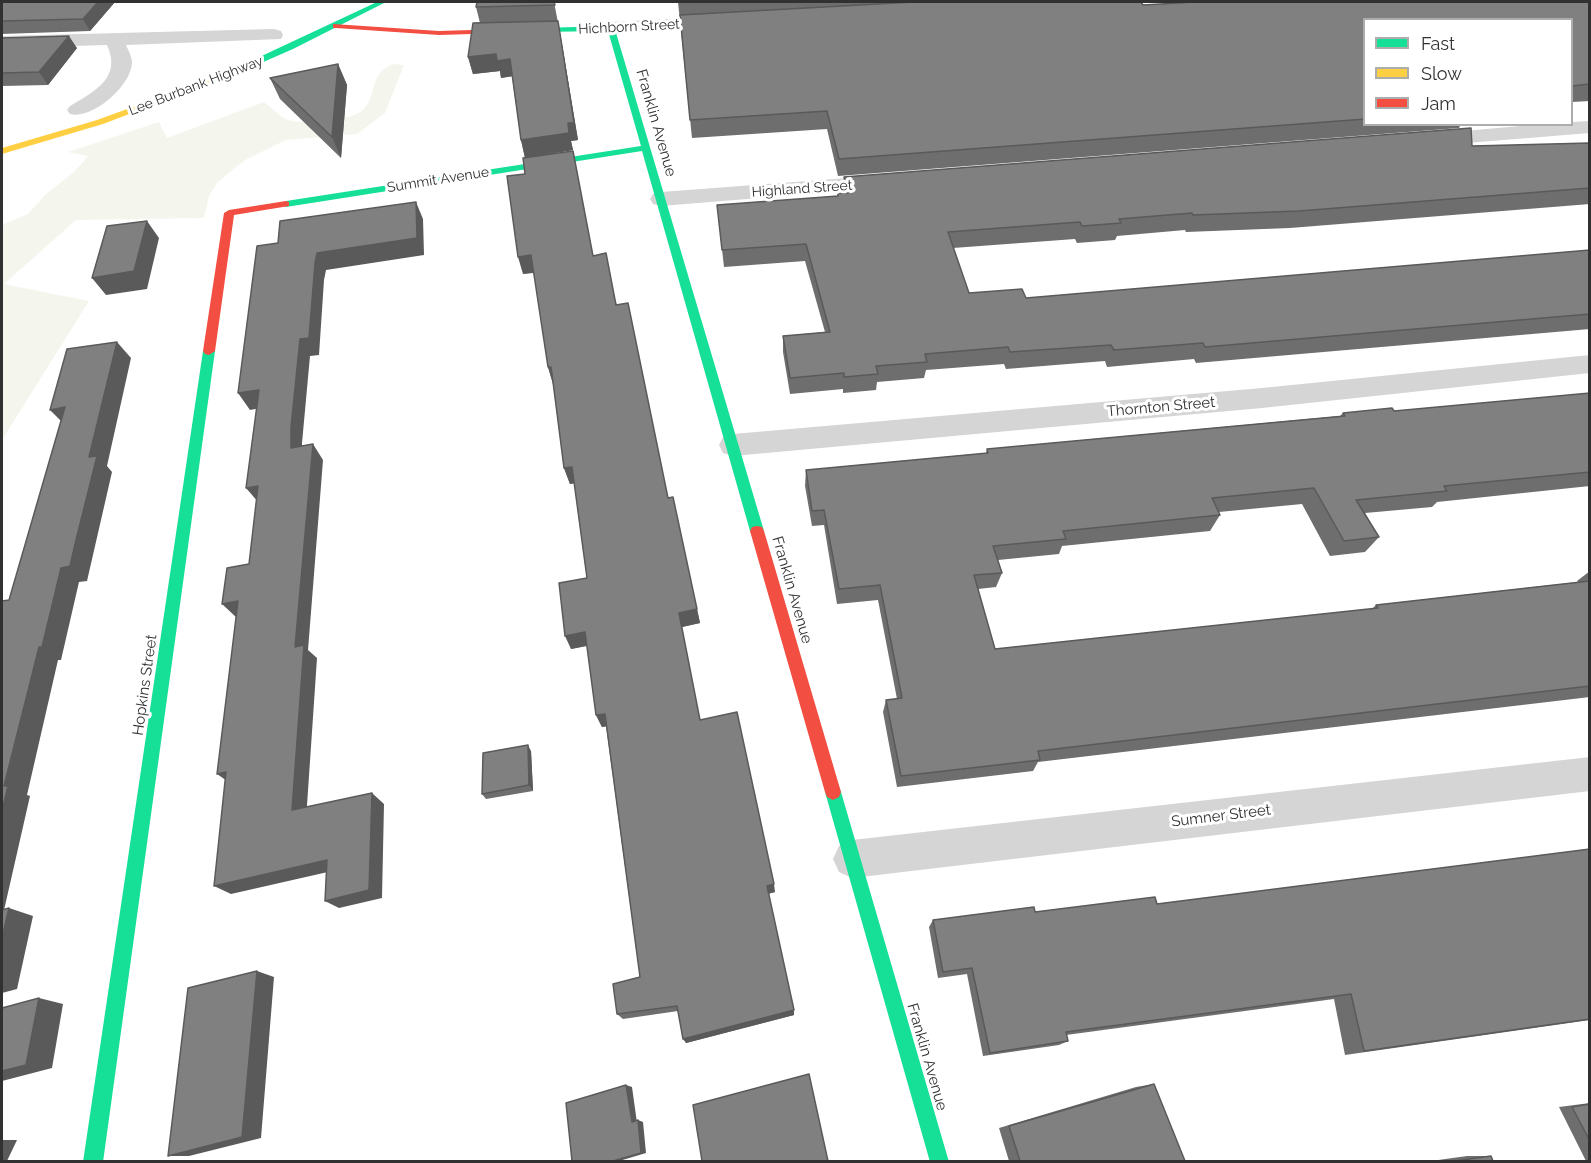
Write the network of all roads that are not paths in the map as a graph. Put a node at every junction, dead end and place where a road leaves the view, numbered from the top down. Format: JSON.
{"nodes":[{"id":1,"x":382,"y":2,"type":"edge"},
{"id":2,"x":740,"y":21,"type":"edge"},
{"id":3,"x":336,"y":26,"type":"junction"},
{"id":4,"x":611,"y":28,"type":"junction"},
{"id":5,"x":279,"y":32,"type":"joint"},
{"id":6,"x":114,"y":40,"type":"junction"},
{"id":7,"x":2,"y":42,"type":"edge"},
{"id":8,"x":243,"y":49,"type":"dead end"},
{"id":9,"x":123,"y":94,"type":"dead end"},
{"id":10,"x":69,"y":112,"type":"joint"},
{"id":11,"x":1590,"y":127,"type":"edge"},
{"id":12,"x":1410,"y":141,"type":"edge"},
{"id":13,"x":646,"y":148,"type":"junction"},
{"id":14,"x":2,"y":151,"type":"edge"},
{"id":15,"x":911,"y":181,"type":"edge"},
{"id":16,"x":661,"y":199,"type":"junction"},
{"id":17,"x":229,"y":213,"type":"joint"},
{"id":18,"x":1590,"y":364,"type":"edge"},
{"id":19,"x":733,"y":445,"type":"junction"},
{"id":20,"x":1590,"y":774,"type":"edge"},
{"id":21,"x":852,"y":859,"type":"junction"},
{"id":22,"x":93,"y":1161,"type":"edge"},
{"id":23,"x":940,"y":1161,"type":"edge"}],
"edges":[{"from":1,"to":3,"type":"main road","name":"Lee Burbank Highway"},
{"from":2,"to":4,"type":"street","name":"Hichborn Street"},
{"from":3,"to":4,"type":"main road","name":"Hichborn Street"},
{"from":3,"to":14,"type":"main road","name":"Lee Burbank Highway"},
{"from":4,"to":13,"type":"main road","name":"Franklin Avenue"},
{"from":5,"to":6,"type":"street"},
{"from":5,"to":8,"type":"main road","name":"Lee Burbank Highway"},
{"from":6,"to":7,"type":"street"},
{"from":6,"to":10,"type":"street"},
{"from":9,"to":10,"type":"main road","name":"Lee Burbank Highway"},
{"from":11,"to":12,"type":"street"},
{"from":13,"to":16,"type":"main road","name":"Franklin Avenue"},
{"from":13,"to":17,"type":"main road","name":"Summit Avenue"},
{"from":15,"to":16,"type":"street","name":"Highland Street"},
{"from":16,"to":19,"type":"main road","name":"Franklin Avenue"},
{"from":17,"to":22,"type":"main road","name":"Hopkins Street"},
{"from":18,"to":19,"type":"street","name":"Thornton Street"},
{"from":19,"to":21,"type":"main road","name":"Franklin Avenue"},
{"from":20,"to":21,"type":"street","name":"Sumner Street"},
{"from":21,"to":23,"type":"main road","name":"Franklin Avenue"}]}
